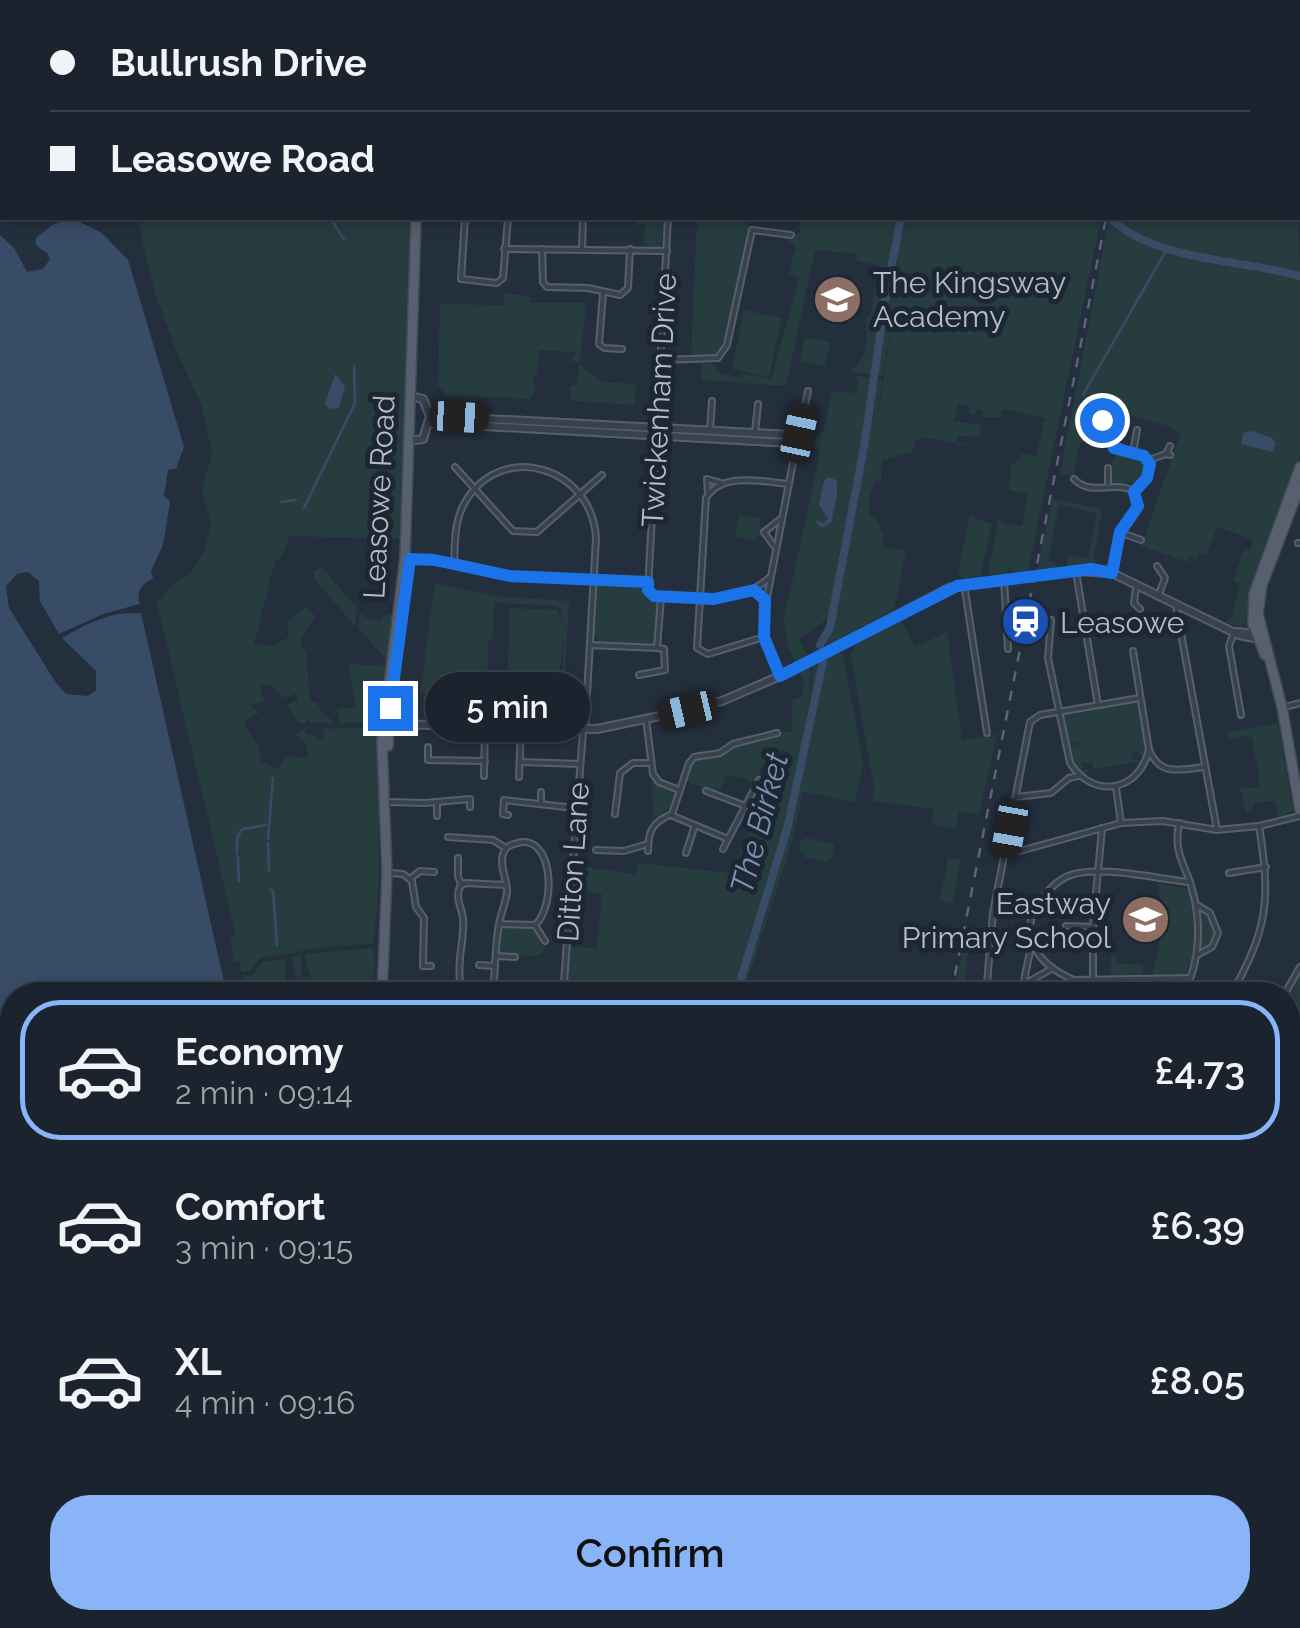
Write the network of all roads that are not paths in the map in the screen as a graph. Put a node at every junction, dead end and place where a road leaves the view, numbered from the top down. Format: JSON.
{"nodes":[{"id":1,"x":419,"y":220,"type":"edge"},
{"id":2,"x":465,"y":220,"type":"edge"},
{"id":3,"x":508,"y":220,"type":"edge"},
{"id":4,"x":583,"y":220,"type":"edge"},
{"id":5,"x":668,"y":220,"type":"edge"},
{"id":6,"x":791,"y":235,"type":"dead end"},
{"id":7,"x":504,"y":249,"type":"junction"},
{"id":8,"x":542,"y":249,"type":"junction"},
{"id":9,"x":582,"y":249,"type":"junction"},
{"id":10,"x":630,"y":249,"type":"junction"},
{"id":11,"x":666,"y":252,"type":"junction"},
{"id":12,"x":603,"y":294,"type":"junction"},
{"id":13,"x":622,"y":349,"type":"dead end"},
{"id":14,"x":662,"y":360,"type":"junction"},
{"id":15,"x":808,"y":391,"type":"dead end"},
{"id":16,"x":413,"y":396,"type":"junction"},
{"id":17,"x":712,"y":401,"type":"dead end"},
{"id":18,"x":758,"y":404,"type":"dead end"},
{"id":19,"x":430,"y":420,"type":"junction"},
{"id":20,"x":1092,"y":423,"type":"dead end"},
{"id":21,"x":1138,"y":430,"type":"dead end"},
{"id":22,"x":657,"y":431,"type":"junction"},
{"id":23,"x":712,"y":433,"type":"junction"},
{"id":24,"x":755,"y":435,"type":"junction"},
{"id":25,"x":798,"y":440,"type":"junction"},
{"id":26,"x":412,"y":441,"type":"junction"},
{"id":27,"x":1170,"y":446,"type":"dead end"},
{"id":28,"x":796,"y":452,"type":"junction"},
{"id":29,"x":1133,"y":452,"type":"junction"},
{"id":30,"x":1149,"y":460,"type":"junction"},
{"id":31,"x":455,"y":466,"type":"dead end"},
{"id":32,"x":1300,"y":467,"type":"edge"},
{"id":33,"x":1108,"y":468,"type":"dead end"},
{"id":34,"x":602,"y":475,"type":"dead end"},
{"id":35,"x":720,"y":483,"type":"junction"},
{"id":36,"x":1075,"y":483,"type":"dead end"},
{"id":37,"x":789,"y":484,"type":"junction"},
{"id":38,"x":1108,"y":485,"type":"junction"},
{"id":39,"x":1300,"y":486,"type":"edge"},
{"id":40,"x":475,"y":489,"type":"junction"},
{"id":41,"x":1134,"y":492,"type":"junction"},
{"id":42,"x":581,"y":494,"type":"junction"},
{"id":43,"x":708,"y":494,"type":"junction"},
{"id":44,"x":1294,"y":501,"type":"edge"},
{"id":45,"x":782,"y":518,"type":"junction"},
{"id":46,"x":1120,"y":532,"type":"junction"},
{"id":47,"x":1141,"y":540,"type":"dead end"},
{"id":48,"x":776,"y":548,"type":"junction"},
{"id":49,"x":407,"y":559,"type":"junction"},
{"id":50,"x":454,"y":564,"type":"junction"},
{"id":51,"x":1157,"y":566,"type":"dead end"},
{"id":52,"x":1076,"y":571,"type":"junction"},
{"id":53,"x":1112,"y":573,"type":"junction"},
{"id":54,"x":770,"y":578,"type":"junction"},
{"id":55,"x":1004,"y":578,"type":"junction"},
{"id":56,"x":594,"y":580,"type":"junction"},
{"id":57,"x":648,"y":582,"type":"junction"},
{"id":58,"x":964,"y":584,"type":"junction"},
{"id":59,"x":1137,"y":587,"type":"junction"},
{"id":60,"x":754,"y":590,"type":"junction"},
{"id":61,"x":661,"y":597,"type":"junction"},
{"id":62,"x":1158,"y":598,"type":"junction"},
{"id":63,"x":700,"y":599,"type":"junction"},
{"id":64,"x":765,"y":600,"type":"junction"},
{"id":65,"x":1176,"y":606,"type":"junction"},
{"id":66,"x":1136,"y":609,"type":"dead end"},
{"id":67,"x":1051,"y":620,"type":"dead end"},
{"id":68,"x":1257,"y":630,"type":"junction"},
{"id":69,"x":1238,"y":631,"type":"junction"},
{"id":70,"x":764,"y":637,"type":"junction"},
{"id":71,"x":590,"y":645,"type":"junction"},
{"id":72,"x":657,"y":648,"type":"junction"},
{"id":73,"x":1008,"y":649,"type":"dead end"},
{"id":74,"x":1133,"y":651,"type":"dead end"},
{"id":75,"x":639,"y":675,"type":"dead end"},
{"id":76,"x":780,"y":676,"type":"junction"},
{"id":77,"x":1140,"y":698,"type":"junction"},
{"id":78,"x":1300,"y":703,"type":"edge"},
{"id":79,"x":1098,"y":705,"type":"junction"},
{"id":80,"x":1282,"y":707,"type":"junction"},
{"id":81,"x":1060,"y":713,"type":"junction"},
{"id":82,"x":1241,"y":716,"type":"dead end"},
{"id":83,"x":646,"y":719,"type":"junction"},
{"id":84,"x":387,"y":724,"type":"junction"},
{"id":85,"x":485,"y":726,"type":"junction"},
{"id":86,"x":521,"y":727,"type":"junction"},
{"id":87,"x":584,"y":729,"type":"junction"},
{"id":88,"x":776,"y":732,"type":"dead end"},
{"id":89,"x":988,"y":733,"type":"dead end"},
{"id":90,"x":428,"y":747,"type":"dead end"},
{"id":91,"x":1148,"y":750,"type":"junction"},
{"id":92,"x":484,"y":761,"type":"junction"},
{"id":93,"x":520,"y":762,"type":"junction"},
{"id":94,"x":1154,"y":762,"type":"junction"},
{"id":95,"x":651,"y":763,"type":"junction"},
{"id":96,"x":1070,"y":763,"type":"junction"},
{"id":97,"x":580,"y":764,"type":"junction"},
{"id":98,"x":1144,"y":764,"type":"junction"},
{"id":99,"x":1204,"y":767,"type":"junction"},
{"id":100,"x":484,"y":776,"type":"dead end"},
{"id":101,"x":1078,"y":776,"type":"junction"},
{"id":102,"x":519,"y":777,"type":"dead end"},
{"id":103,"x":1069,"y":778,"type":"junction"},
{"id":104,"x":759,"y":780,"type":"dead end"},
{"id":105,"x":1115,"y":786,"type":"junction"},
{"id":106,"x":680,"y":790,"type":"junction"},
{"id":107,"x":706,"y":791,"type":"dead end"},
{"id":108,"x":1298,"y":791,"type":"edge"},
{"id":109,"x":541,"y":792,"type":"dead end"},
{"id":110,"x":1016,"y":798,"type":"junction"},
{"id":111,"x":386,"y":802,"type":"junction"},
{"id":112,"x":437,"y":802,"type":"junction"},
{"id":113,"x":541,"y":804,"type":"junction"},
{"id":114,"x":744,"y":806,"type":"junction"},
{"id":115,"x":470,"y":807,"type":"dead end"},
{"id":116,"x":576,"y":808,"type":"junction"},
{"id":117,"x":1300,"y":813,"type":"edge"},
{"id":118,"x":615,"y":814,"type":"dead end"},
{"id":119,"x":672,"y":814,"type":"junction"},
{"id":120,"x":508,"y":815,"type":"dead end"},
{"id":121,"x":437,"y":816,"type":"dead end"},
{"id":122,"x":1121,"y":823,"type":"junction"},
{"id":123,"x":1178,"y":823,"type":"junction"},
{"id":124,"x":695,"y":824,"type":"junction"},
{"id":125,"x":1259,"y":826,"type":"junction"},
{"id":126,"x":1102,"y":828,"type":"junction"},
{"id":127,"x":1217,"y":830,"type":"junction"},
{"id":128,"x":448,"y":838,"type":"dead end"},
{"id":129,"x":728,"y":839,"type":"junction"},
{"id":130,"x":551,"y":846,"type":"dead end"},
{"id":131,"x":506,"y":848,"type":"junction"},
{"id":132,"x":723,"y":849,"type":"dead end"},
{"id":133,"x":596,"y":850,"type":"dead end"},
{"id":134,"x":542,"y":851,"type":"junction"},
{"id":135,"x":686,"y":854,"type":"dead end"},
{"id":136,"x":1005,"y":855,"type":"junction"},
{"id":137,"x":458,"y":858,"type":"dead end"},
{"id":138,"x":1266,"y":867,"type":"junction"},
{"id":139,"x":434,"y":872,"type":"dead end"},
{"id":140,"x":1097,"y":872,"type":"junction"},
{"id":141,"x":387,"y":873,"type":"junction"},
{"id":142,"x":1229,"y":873,"type":"dead end"},
{"id":143,"x":410,"y":878,"type":"junction"},
{"id":144,"x":1190,"y":882,"type":"junction"},
{"id":145,"x":462,"y":885,"type":"junction"},
{"id":146,"x":507,"y":885,"type":"junction"},
{"id":147,"x":1196,"y":904,"type":"junction"},
{"id":148,"x":499,"y":924,"type":"junction"},
{"id":149,"x":535,"y":925,"type":"junction"},
{"id":150,"x":1066,"y":926,"type":"dead end"},
{"id":151,"x":1092,"y":927,"type":"junction"},
{"id":152,"x":545,"y":941,"type":"dead end"},
{"id":153,"x":1032,"y":942,"type":"junction"},
{"id":154,"x":1197,"y":954,"type":"junction"},
{"id":155,"x":496,"y":956,"type":"junction"},
{"id":156,"x":516,"y":957,"type":"dead end"},
{"id":157,"x":479,"y":965,"type":"dead end"},
{"id":158,"x":430,"y":966,"type":"dead end"},
{"id":159,"x":496,"y":966,"type":"junction"},
{"id":160,"x":1053,"y":968,"type":"junction"},
{"id":161,"x":1190,"y":978,"type":"junction"},
{"id":162,"x":382,"y":982,"type":"edge"},
{"id":163,"x":460,"y":982,"type":"dead end"},
{"id":164,"x":494,"y":982,"type":"edge"},
{"id":165,"x":564,"y":982,"type":"edge"},
{"id":166,"x":987,"y":982,"type":"edge"},
{"id":167,"x":1024,"y":982,"type":"edge"},
{"id":168,"x":1028,"y":982,"type":"edge"},
{"id":169,"x":1092,"y":982,"type":"junction"},
{"id":170,"x":1188,"y":982,"type":"edge"},
{"id":171,"x":1238,"y":982,"type":"edge"}],
"edges":[{"from":1,"to":16,"type":"main road","name":"Leasowe Road"},
{"from":2,"to":7,"type":"street"},
{"from":3,"to":7,"type":"street"},
{"from":4,"to":9,"type":"street"},
{"from":5,"to":11,"type":"street","name":"Twickenham Drive"},
{"from":6,"to":14,"type":"street"},
{"from":7,"to":8,"type":"street"},
{"from":8,"to":9,"type":"street"},
{"from":8,"to":12,"type":"street"},
{"from":9,"to":10,"type":"street"},
{"from":10,"to":11,"type":"street"},
{"from":10,"to":12,"type":"street"},
{"from":11,"to":14,"type":"street","name":"Twickenham Drive"},
{"from":12,"to":13,"type":"street"},
{"from":14,"to":22,"type":"street","name":"Twickenham Drive"},
{"from":15,"to":25,"type":"street"},
{"from":16,"to":19,"type":"street","name":"Leasowe Road"},
{"from":16,"to":26,"type":"main road","name":"Leasowe Road"},
{"from":17,"to":23,"type":"street"},
{"from":18,"to":24,"type":"street"},
{"from":19,"to":22,"type":"street"},
{"from":19,"to":26,"type":"street","name":"Leasowe Road"},
{"from":20,"to":29,"type":"street"},
{"from":21,"to":29,"type":"street"},
{"from":22,"to":23,"type":"street"},
{"from":22,"to":57,"type":"street","name":"Twickenham Drive"},
{"from":23,"to":24,"type":"street"},
{"from":24,"to":25,"type":"street"},
{"from":24,"to":28,"type":"street"},
{"from":25,"to":28,"type":"street"},
{"from":26,"to":49,"type":"main road","name":"Leasowe Road"},
{"from":27,"to":30,"type":"street"},
{"from":28,"to":37,"type":"street"},
{"from":29,"to":30,"type":"street"},
{"from":30,"to":41,"type":"street"},
{"from":31,"to":40,"type":"street"},
{"from":32,"to":44,"type":"main road"},
{"from":33,"to":38,"type":"street"},
{"from":34,"to":42,"type":"street"},
{"from":35,"to":37,"type":"street"},
{"from":35,"to":43,"type":"street"},
{"from":35,"to":43,"type":"street"},
{"from":36,"to":38,"type":"street"},
{"from":37,"to":45,"type":"street"},
{"from":38,"to":41,"type":"street"},
{"from":39,"to":44,"type":"main road"},
{"from":40,"to":42,"type":"street"},
{"from":40,"to":42,"type":"street"},
{"from":40,"to":50,"type":"street"},
{"from":41,"to":46,"type":"street"},
{"from":42,"to":56,"type":"street","name":"Ditton Lane"},
{"from":43,"to":63,"type":"street"},
{"from":44,"to":68,"type":"main road"},
{"from":44,"to":68,"type":"main road"},
{"from":45,"to":48,"type":"street"},
{"from":45,"to":48,"type":"street"},
{"from":46,"to":47,"type":"street"},
{"from":46,"to":53,"type":"street"},
{"from":48,"to":54,"type":"street"},
{"from":49,"to":50,"type":"street"},
{"from":49,"to":84,"type":"main road","name":"Leasowe Road"},
{"from":50,"to":56,"type":"street"},
{"from":51,"to":62,"type":"street"},
{"from":52,"to":53,"type":"street"},
{"from":52,"to":55,"type":"street"},
{"from":52,"to":79,"type":"street"},
{"from":53,"to":59,"type":"street"},
{"from":54,"to":60,"type":"street"},
{"from":54,"to":64,"type":"street"},
{"from":55,"to":58,"type":"street"},
{"from":55,"to":73,"type":"street"},
{"from":56,"to":57,"type":"street"},
{"from":56,"to":71,"type":"street","name":"Ditton Lane"},
{"from":57,"to":61,"type":"street"},
{"from":58,"to":76,"type":"street"},
{"from":58,"to":89,"type":"street"},
{"from":59,"to":62,"type":"street"},
{"from":59,"to":66,"type":"street"},
{"from":60,"to":63,"type":"street"},
{"from":60,"to":64,"type":"street"},
{"from":61,"to":63,"type":"street"},
{"from":61,"to":72,"type":"street"},
{"from":62,"to":65,"type":"street"},
{"from":63,"to":70,"type":"street"},
{"from":64,"to":70,"type":"street"},
{"from":65,"to":69,"type":"street"},
{"from":65,"to":99,"type":"street"},
{"from":67,"to":81,"type":"street"},
{"from":68,"to":69,"type":"street"},
{"from":68,"to":69,"type":"street"},
{"from":68,"to":80,"type":"main road"},
{"from":69,"to":82,"type":"street"},
{"from":70,"to":76,"type":"street"},
{"from":71,"to":72,"type":"street"},
{"from":71,"to":87,"type":"street","name":"Ditton Lane"},
{"from":72,"to":75,"type":"street"},
{"from":74,"to":77,"type":"street"},
{"from":76,"to":83,"type":"street"},
{"from":77,"to":79,"type":"street"},
{"from":77,"to":91,"type":"street"},
{"from":78,"to":80,"type":"street"},
{"from":79,"to":81,"type":"street"},
{"from":80,"to":108,"type":"main road"},
{"from":81,"to":96,"type":"street"},
{"from":81,"to":110,"type":"street"},
{"from":83,"to":87,"type":"street"},
{"from":83,"to":95,"type":"street"},
{"from":84,"to":85,"type":"street"},
{"from":84,"to":111,"type":"main road","name":"Leasowe Road"},
{"from":85,"to":86,"type":"street"},
{"from":85,"to":92,"type":"street"},
{"from":86,"to":87,"type":"street"},
{"from":86,"to":93,"type":"street"},
{"from":87,"to":97,"type":"street","name":"Ditton Lane"},
{"from":88,"to":106,"type":"street"},
{"from":90,"to":92,"type":"street"},
{"from":91,"to":94,"type":"street"},
{"from":91,"to":98,"type":"street"},
{"from":92,"to":100,"type":"street"},
{"from":93,"to":97,"type":"street"},
{"from":93,"to":102,"type":"street"},
{"from":94,"to":98,"type":"street"},
{"from":94,"to":99,"type":"street"},
{"from":95,"to":106,"type":"street"},
{"from":95,"to":118,"type":"street"},
{"from":96,"to":101,"type":"street"},
{"from":96,"to":103,"type":"street"},
{"from":97,"to":116,"type":"street","name":"Ditton Lane"},
{"from":98,"to":105,"type":"street"},
{"from":99,"to":127,"type":"street"},
{"from":101,"to":103,"type":"street"},
{"from":101,"to":105,"type":"street"},
{"from":103,"to":110,"type":"street"},
{"from":104,"to":114,"type":"street"},
{"from":105,"to":122,"type":"street"},
{"from":106,"to":119,"type":"street"},
{"from":107,"to":114,"type":"street"},
{"from":108,"to":117,"type":"main road"},
{"from":109,"to":113,"type":"street"},
{"from":110,"to":136,"type":"street"},
{"from":111,"to":112,"type":"street"},
{"from":111,"to":141,"type":"main road","name":"Leasowe Road"},
{"from":112,"to":115,"type":"street"},
{"from":112,"to":121,"type":"street"},
{"from":113,"to":116,"type":"street"},
{"from":113,"to":120,"type":"street"},
{"from":114,"to":129,"type":"street"},
{"from":116,"to":165,"type":"street","name":"Ditton Lane"},
{"from":117,"to":125,"type":"street"},
{"from":119,"to":124,"type":"street"},
{"from":119,"to":133,"type":"street"},
{"from":122,"to":123,"type":"street"},
{"from":122,"to":126,"type":"street"},
{"from":123,"to":127,"type":"street"},
{"from":123,"to":144,"type":"street"},
{"from":124,"to":129,"type":"street"},
{"from":124,"to":135,"type":"street"},
{"from":125,"to":127,"type":"street"},
{"from":125,"to":138,"type":"street"},
{"from":126,"to":136,"type":"street"},
{"from":126,"to":140,"type":"street"},
{"from":128,"to":131,"type":"street"},
{"from":129,"to":132,"type":"street"},
{"from":130,"to":134,"type":"street"},
{"from":131,"to":134,"type":"street"},
{"from":131,"to":146,"type":"street"},
{"from":134,"to":149,"type":"street"},
{"from":136,"to":166,"type":"street"},
{"from":137,"to":145,"type":"street"},
{"from":138,"to":142,"type":"street"},
{"from":138,"to":171,"type":"street"},
{"from":139,"to":143,"type":"street"},
{"from":140,"to":144,"type":"street"},
{"from":140,"to":151,"type":"street"},
{"from":140,"to":153,"type":"street"},
{"from":141,"to":143,"type":"street"},
{"from":141,"to":162,"type":"main road","name":"Leasowe Road"},
{"from":143,"to":158,"type":"street"},
{"from":144,"to":147,"type":"street"},
{"from":145,"to":146,"type":"street"},
{"from":145,"to":163,"type":"street"},
{"from":146,"to":148,"type":"street"},
{"from":147,"to":154,"type":"street"},
{"from":147,"to":154,"type":"street"},
{"from":148,"to":149,"type":"street"},
{"from":148,"to":155,"type":"street"},
{"from":149,"to":152,"type":"street"},
{"from":150,"to":151,"type":"street"},
{"from":151,"to":169,"type":"street"},
{"from":153,"to":160,"type":"street"},
{"from":153,"to":167,"type":"street"},
{"from":154,"to":161,"type":"street"},
{"from":155,"to":156,"type":"street"},
{"from":155,"to":159,"type":"street"},
{"from":157,"to":159,"type":"street"},
{"from":159,"to":164,"type":"street"},
{"from":160,"to":168,"type":"street"},
{"from":160,"to":169,"type":"street"},
{"from":161,"to":169,"type":"street"},
{"from":161,"to":170,"type":"street"}]}
